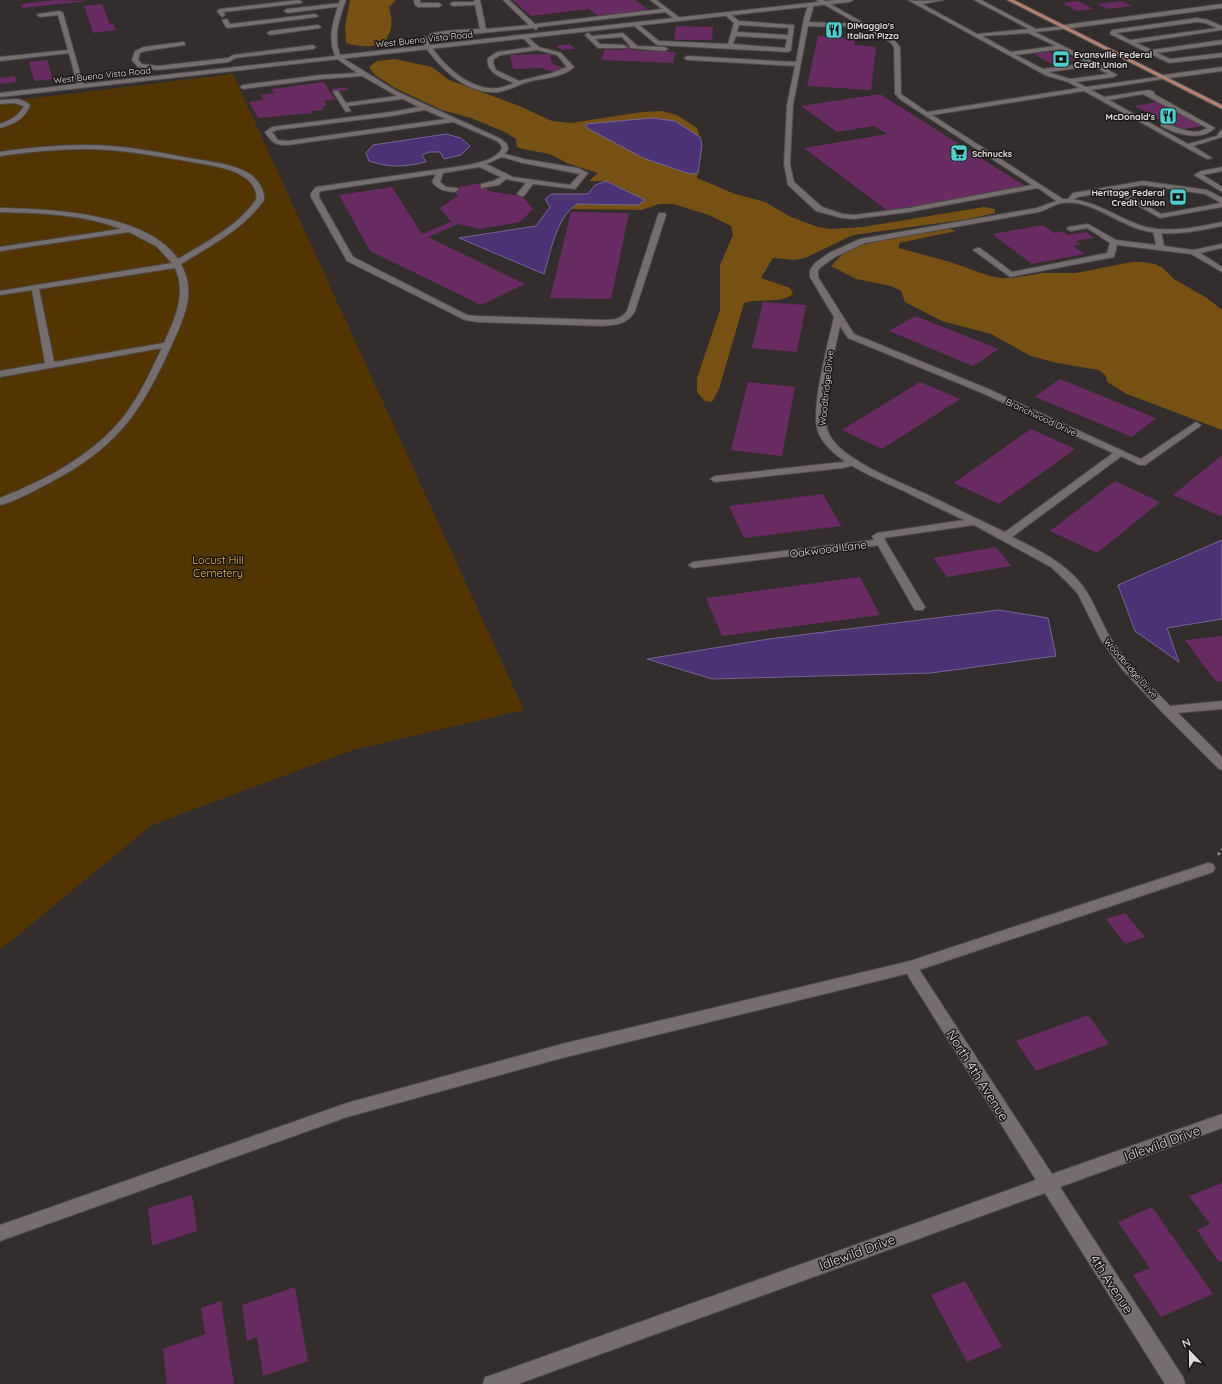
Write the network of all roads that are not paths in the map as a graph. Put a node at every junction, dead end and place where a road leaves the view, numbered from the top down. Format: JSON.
{"nodes":[{"id":1,"x":417,"y":0,"type":"edge"},
{"id":2,"x":506,"y":0,"type":"edge"},
{"id":3,"x":653,"y":0,"type":"edge"},
{"id":4,"x":850,"y":0,"type":"edge"},
{"id":5,"x":911,"y":0,"type":"edge"},
{"id":6,"x":941,"y":0,"type":"edge"},
{"id":7,"x":977,"y":0,"type":"edge"},
{"id":8,"x":1010,"y":0,"type":"edge"},
{"id":9,"x":299,"y":2,"type":"dead end"},
{"id":10,"x":342,"y":2,"type":"edge"},
{"id":11,"x":478,"y":2,"type":"edge"},
{"id":12,"x":822,"y":2,"type":"edge"},
{"id":13,"x":917,"y":3,"type":"junction"},
{"id":14,"x":453,"y":4,"type":"dead end"},
{"id":15,"x":439,"y":5,"type":"dead end"},
{"id":16,"x":811,"y":5,"type":"junction"},
{"id":17,"x":260,"y":6,"type":"junction"},
{"id":18,"x":1222,"y":6,"type":"edge"},
{"id":19,"x":667,"y":10,"type":"junction"},
{"id":20,"x":279,"y":12,"type":"dead end"},
{"id":21,"x":934,"y":12,"type":"junction"},
{"id":22,"x":727,"y":14,"type":"junction"},
{"id":23,"x":40,"y":15,"type":"dead end"},
{"id":24,"x":955,"y":15,"type":"dead end"},
{"id":25,"x":315,"y":16,"type":"dead end"},
{"id":26,"x":680,"y":20,"type":"junction"},
{"id":27,"x":266,"y":22,"type":"junction"},
{"id":28,"x":737,"y":23,"type":"junction"},
{"id":29,"x":806,"y":24,"type":"junction"},
{"id":30,"x":636,"y":25,"type":"junction"},
{"id":31,"x":832,"y":25,"type":"dead end"},
{"id":32,"x":843,"y":25,"type":"dead end"},
{"id":33,"x":534,"y":26,"type":"junction"},
{"id":34,"x":866,"y":26,"type":"junction"},
{"id":35,"x":318,"y":27,"type":"dead end"},
{"id":36,"x":1064,"y":27,"type":"junction"},
{"id":37,"x":978,"y":28,"type":"dead end"},
{"id":38,"x":483,"y":30,"type":"junction"},
{"id":39,"x":583,"y":30,"type":"junction"},
{"id":40,"x":1032,"y":30,"type":"junction"},
{"id":41,"x":734,"y":34,"type":"junction"},
{"id":42,"x":543,"y":35,"type":"junction"},
{"id":43,"x":978,"y":36,"type":"junction"},
{"id":44,"x":525,"y":37,"type":"junction"},
{"id":45,"x":790,"y":37,"type":"junction"},
{"id":46,"x":591,"y":38,"type":"junction"},
{"id":47,"x":1129,"y":42,"type":"junction"},
{"id":48,"x":1222,"y":42,"type":"edge"},
{"id":49,"x":184,"y":44,"type":"dead end"},
{"id":50,"x":313,"y":46,"type":"dead end"},
{"id":51,"x":730,"y":46,"type":"junction"},
{"id":52,"x":428,"y":47,"type":"junction"},
{"id":53,"x":624,"y":47,"type":"dead end"},
{"id":54,"x":1062,"y":47,"type":"junction"},
{"id":55,"x":537,"y":48,"type":"junction"},
{"id":56,"x":70,"y":51,"type":"junction"},
{"id":57,"x":1071,"y":52,"type":"junction"},
{"id":58,"x":1152,"y":52,"type":"junction"},
{"id":59,"x":1010,"y":54,"type":"junction"},
{"id":60,"x":1054,"y":54,"type":"dead end"},
{"id":61,"x":1222,"y":55,"type":"edge"},
{"id":62,"x":338,"y":57,"type":"junction"},
{"id":63,"x":1039,"y":57,"type":"dead end"},
{"id":64,"x":687,"y":58,"type":"dead end"},
{"id":65,"x":0,"y":59,"type":"edge"},
{"id":66,"x":1020,"y":59,"type":"junction"},
{"id":67,"x":721,"y":60,"type":"junction"},
{"id":68,"x":799,"y":64,"type":"junction"},
{"id":69,"x":1095,"y":64,"type":"junction"},
{"id":70,"x":172,"y":67,"type":"junction"},
{"id":71,"x":1222,"y":69,"type":"edge"},
{"id":72,"x":1042,"y":71,"type":"junction"},
{"id":73,"x":364,"y":74,"type":"junction"},
{"id":74,"x":176,"y":76,"type":"junction"},
{"id":75,"x":1163,"y":77,"type":"junction"},
{"id":76,"x":1072,"y":82,"type":"junction"},
{"id":77,"x":519,"y":83,"type":"junction"},
{"id":78,"x":81,"y":86,"type":"junction"},
{"id":79,"x":1059,"y":86,"type":"dead end"},
{"id":80,"x":243,"y":87,"type":"dead end"},
{"id":81,"x":1084,"y":89,"type":"junction"},
{"id":82,"x":336,"y":92,"type":"dead end"},
{"id":83,"x":1145,"y":92,"type":"junction"},
{"id":84,"x":0,"y":96,"type":"edge"},
{"id":85,"x":404,"y":97,"type":"junction"},
{"id":86,"x":1103,"y":99,"type":"junction"},
{"id":87,"x":0,"y":102,"type":"edge"},
{"id":88,"x":1109,"y":102,"type":"junction"},
{"id":89,"x":345,"y":105,"type":"junction"},
{"id":90,"x":922,"y":106,"type":"dead end"},
{"id":91,"x":915,"y":107,"type":"junction"},
{"id":92,"x":1222,"y":107,"type":"edge"},
{"id":93,"x":424,"y":108,"type":"junction"},
{"id":94,"x":925,"y":114,"type":"junction"},
{"id":95,"x":353,"y":118,"type":"junction"},
{"id":96,"x":454,"y":120,"type":"junction"},
{"id":97,"x":0,"y":126,"type":"edge"},
{"id":98,"x":1222,"y":132,"type":"edge"},
{"id":99,"x":1187,"y":146,"type":"junction"},
{"id":100,"x":0,"y":154,"type":"edge"},
{"id":101,"x":501,"y":155,"type":"junction"},
{"id":102,"x":1209,"y":158,"type":"dead end"},
{"id":103,"x":479,"y":164,"type":"junction"},
{"id":104,"x":1222,"y":169,"type":"edge"},
{"id":105,"x":440,"y":172,"type":"junction"},
{"id":106,"x":505,"y":177,"type":"junction"},
{"id":107,"x":530,"y":183,"type":"junction"},
{"id":108,"x":1222,"y":184,"type":"edge"},
{"id":109,"x":484,"y":186,"type":"dead end"},
{"id":110,"x":1039,"y":186,"type":"junction"},
{"id":111,"x":1112,"y":188,"type":"junction"},
{"id":112,"x":454,"y":190,"type":"dead end"},
{"id":113,"x":1222,"y":190,"type":"edge"},
{"id":114,"x":521,"y":194,"type":"dead end"},
{"id":115,"x":1067,"y":201,"type":"junction"},
{"id":116,"x":1222,"y":201,"type":"edge"},
{"id":117,"x":1222,"y":205,"type":"edge"},
{"id":118,"x":0,"y":210,"type":"edge"},
{"id":119,"x":662,"y":215,"type":"dead end"},
{"id":120,"x":1222,"y":224,"type":"edge"},
{"id":121,"x":129,"y":229,"type":"junction"},
{"id":122,"x":1071,"y":229,"type":"dead end"},
{"id":123,"x":1157,"y":231,"type":"junction"},
{"id":124,"x":1114,"y":242,"type":"junction"},
{"id":125,"x":1222,"y":246,"type":"edge"},
{"id":126,"x":1160,"y":248,"type":"junction"},
{"id":127,"x":0,"y":249,"type":"edge"},
{"id":128,"x":977,"y":250,"type":"dead end"},
{"id":129,"x":1193,"y":252,"type":"junction"},
{"id":130,"x":176,"y":264,"type":"junction"},
{"id":131,"x":1222,"y":270,"type":"edge"},
{"id":132,"x":35,"y":287,"type":"junction"},
{"id":133,"x":0,"y":293,"type":"edge"},
{"id":134,"x":838,"y":316,"type":"junction"},
{"id":135,"x":166,"y":345,"type":"junction"},
{"id":136,"x":50,"y":366,"type":"junction"},
{"id":137,"x":0,"y":374,"type":"edge"},
{"id":138,"x":1196,"y":425,"type":"dead end"},
{"id":139,"x":1120,"y":453,"type":"junction"},
{"id":140,"x":854,"y":462,"type":"junction"},
{"id":141,"x":715,"y":479,"type":"dead end"},
{"id":142,"x":0,"y":502,"type":"edge"},
{"id":143,"x":974,"y":522,"type":"junction"},
{"id":144,"x":1005,"y":537,"type":"junction"},
{"id":145,"x":881,"y":542,"type":"junction"},
{"id":146,"x":693,"y":565,"type":"dead end"},
{"id":147,"x":919,"y":607,"type":"dead end"},
{"id":148,"x":1222,"y":706,"type":"edge"},
{"id":149,"x":1167,"y":710,"type":"junction"},
{"id":150,"x":1222,"y":765,"type":"edge"},
{"id":151,"x":1208,"y":868,"type":"dead end"},
{"id":152,"x":910,"y":967,"type":"junction"},
{"id":153,"x":1222,"y":1121,"type":"edge"},
{"id":154,"x":1047,"y":1184,"type":"junction"},
{"id":155,"x":0,"y":1233,"type":"edge"},
{"id":156,"x":492,"y":1384,"type":"edge"},
{"id":157,"x":1176,"y":1384,"type":"edge"}],
"edges":[{"from":1,"to":15,"type":"street"},
{"from":2,"to":33,"type":"street"},
{"from":3,"to":19,"type":"street"},
{"from":4,"to":12,"type":"street","name":"West Buena Vista Road"},
{"from":5,"to":13,"type":"street"},
{"from":6,"to":13,"type":"street"},
{"from":7,"to":40,"type":"street"},
{"from":8,"to":36,"type":"main road"},
{"from":9,"to":17,"type":"street"},
{"from":10,"to":20,"type":"street"},
{"from":10,"to":62,"type":"street"},
{"from":11,"to":14,"type":"street"},
{"from":11,"to":38,"type":"street"},
{"from":12,"to":16,"type":"street","name":"West Buena Vista Road"},
{"from":12,"to":34,"type":"street"},
{"from":13,"to":21,"type":"street"},
{"from":16,"to":22,"type":"street","name":"West Buena Vista Road"},
{"from":16,"to":29,"type":"street"},
{"from":17,"to":27,"type":"street"},
{"from":17,"to":27,"type":"street"},
{"from":18,"to":36,"type":"street"},
{"from":19,"to":26,"type":"street"},
{"from":19,"to":33,"type":"street"},
{"from":21,"to":24,"type":"street"},
{"from":21,"to":43,"type":"street"},
{"from":22,"to":26,"type":"street","name":"West Buena Vista Road"},
{"from":22,"to":28,"type":"street"},
{"from":23,"to":56,"type":"street"},
{"from":25,"to":27,"type":"street"},
{"from":26,"to":30,"type":"street","name":"West Buena Vista Road"},
{"from":27,"to":35,"type":"street"},
{"from":28,"to":41,"type":"street"},
{"from":28,"to":45,"type":"street"},
{"from":29,"to":31,"type":"street"},
{"from":29,"to":68,"type":"street"},
{"from":30,"to":39,"type":"street","name":"West Buena Vista Road"},
{"from":30,"to":51,"type":"street"},
{"from":32,"to":34,"type":"street"},
{"from":33,"to":38,"type":"street"},
{"from":33,"to":42,"type":"street"},
{"from":34,"to":91,"type":"street"},
{"from":36,"to":40,"type":"street"},
{"from":36,"to":75,"type":"main road"},
{"from":37,"to":43,"type":"street"},
{"from":38,"to":52,"type":"street"},
{"from":39,"to":42,"type":"street","name":"West Buena Vista Road"},
{"from":39,"to":46,"type":"street"},
{"from":40,"to":43,"type":"street"},
{"from":40,"to":54,"type":"street"},
{"from":41,"to":45,"type":"street"},
{"from":41,"to":51,"type":"street"},
{"from":42,"to":44,"type":"street","name":"West Buena Vista Road"},
{"from":43,"to":59,"type":"street"},
{"from":44,"to":52,"type":"street","name":"West Buena Vista Road"},
{"from":44,"to":55,"type":"street"},
{"from":45,"to":51,"type":"street"},
{"from":46,"to":53,"type":"street"},
{"from":46,"to":67,"type":"street"},
{"from":47,"to":47,"type":"street"},
{"from":47,"to":58,"type":"street"},
{"from":48,"to":58,"type":"street"},
{"from":49,"to":70,"type":"street"},
{"from":50,"to":70,"type":"street"},
{"from":52,"to":62,"type":"street","name":"West Buena Vista Road"},
{"from":52,"to":77,"type":"street"},
{"from":54,"to":57,"type":"street"},
{"from":54,"to":59,"type":"street"},
{"from":55,"to":77,"type":"street"},
{"from":55,"to":77,"type":"street"},
{"from":56,"to":65,"type":"street"},
{"from":56,"to":78,"type":"street"},
{"from":57,"to":60,"type":"street"},
{"from":57,"to":69,"type":"street"},
{"from":58,"to":61,"type":"street"},
{"from":59,"to":66,"type":"street"},
{"from":62,"to":73,"type":"street"},
{"from":62,"to":74,"type":"street","name":"West Buena Vista Road"},
{"from":63,"to":66,"type":"street"},
{"from":64,"to":67,"type":"street"},
{"from":66,"to":72,"type":"street"},
{"from":67,"to":68,"type":"street"},
{"from":68,"to":110,"type":"street"},
{"from":69,"to":72,"type":"street"},
{"from":69,"to":76,"type":"street"},
{"from":70,"to":74,"type":"street"},
{"from":71,"to":75,"type":"street"},
{"from":72,"to":76,"type":"street"},
{"from":73,"to":80,"type":"street"},
{"from":73,"to":85,"type":"street"},
{"from":74,"to":78,"type":"street","name":"West Buena Vista Road"},
{"from":75,"to":81,"type":"street"},
{"from":75,"to":92,"type":"main road"},
{"from":76,"to":79,"type":"street"},
{"from":76,"to":81,"type":"street"},
{"from":78,"to":84,"type":"street","name":"West Buena Vista Road"},
{"from":81,"to":86,"type":"street"},
{"from":81,"to":94,"type":"street"},
{"from":82,"to":89,"type":"street"},
{"from":83,"to":86,"type":"street"},
{"from":83,"to":88,"type":"street"},
{"from":83,"to":98,"type":"street"},
{"from":85,"to":89,"type":"street"},
{"from":85,"to":93,"type":"street"},
{"from":86,"to":88,"type":"street"},
{"from":87,"to":97,"type":"street"},
{"from":88,"to":99,"type":"street"},
{"from":89,"to":95,"type":"street"},
{"from":90,"to":91,"type":"street"},
{"from":91,"to":94,"type":"street"},
{"from":93,"to":95,"type":"street"},
{"from":93,"to":96,"type":"street"},
{"from":94,"to":110,"type":"street"},
{"from":95,"to":96,"type":"street"},
{"from":96,"to":101,"type":"street"},
{"from":98,"to":99,"type":"street"},
{"from":99,"to":102,"type":"street"},
{"from":100,"to":130,"type":"street"},
{"from":101,"to":103,"type":"street"},
{"from":101,"to":107,"type":"street"},
{"from":103,"to":105,"type":"street"},
{"from":103,"to":106,"type":"street"},
{"from":104,"to":108,"type":"street"},
{"from":104,"to":113,"type":"street"},
{"from":105,"to":112,"type":"street"},
{"from":105,"to":119,"type":"street"},
{"from":106,"to":107,"type":"street"},
{"from":106,"to":109,"type":"street"},
{"from":107,"to":114,"type":"street"},
{"from":110,"to":115,"type":"street"},
{"from":111,"to":115,"type":"street"},
{"from":111,"to":116,"type":"street"},
{"from":111,"to":117,"type":"street"},
{"from":115,"to":123,"type":"street"},
{"from":115,"to":134,"type":"street"},
{"from":118,"to":121,"type":"street"},
{"from":120,"to":123,"type":"street"},
{"from":121,"to":127,"type":"street"},
{"from":121,"to":130,"type":"street"},
{"from":122,"to":124,"type":"street"},
{"from":123,"to":126,"type":"street"},
{"from":124,"to":126,"type":"street"},
{"from":124,"to":128,"type":"street"},
{"from":125,"to":129,"type":"street"},
{"from":126,"to":129,"type":"street"},
{"from":129,"to":131,"type":"street"},
{"from":130,"to":132,"type":"street"},
{"from":130,"to":135,"type":"street"},
{"from":132,"to":133,"type":"street"},
{"from":132,"to":136,"type":"street"},
{"from":134,"to":139,"type":"street","name":"Branchwood Drive"},
{"from":134,"to":140,"type":"street","name":"Woodbridge Drive"},
{"from":135,"to":136,"type":"street"},
{"from":135,"to":142,"type":"street"},
{"from":136,"to":137,"type":"street"},
{"from":138,"to":139,"type":"street","name":"Branchwood Drive"},
{"from":139,"to":144,"type":"street"},
{"from":140,"to":141,"type":"street"},
{"from":140,"to":143,"type":"street","name":"Woodbridge Drive"},
{"from":143,"to":144,"type":"street","name":"Woodbridge Drive"},
{"from":143,"to":145,"type":"street","name":"Oakwood Lane"},
{"from":144,"to":149,"type":"street","name":"Woodbridge Drive"},
{"from":145,"to":146,"type":"street","name":"Oakwood Lane"},
{"from":145,"to":147,"type":"street"},
{"from":148,"to":149,"type":"street"},
{"from":149,"to":150,"type":"street","name":"Woodbridge Drive"},
{"from":151,"to":152,"type":"street"},
{"from":152,"to":154,"type":"street","name":"North 4th Avenue"},
{"from":152,"to":155,"type":"street"},
{"from":153,"to":154,"type":"street","name":"Idlewild Drive"},
{"from":154,"to":156,"type":"street","name":"Idlewild Drive"},
{"from":154,"to":157,"type":"street","name":"4th Avenue"}]}
